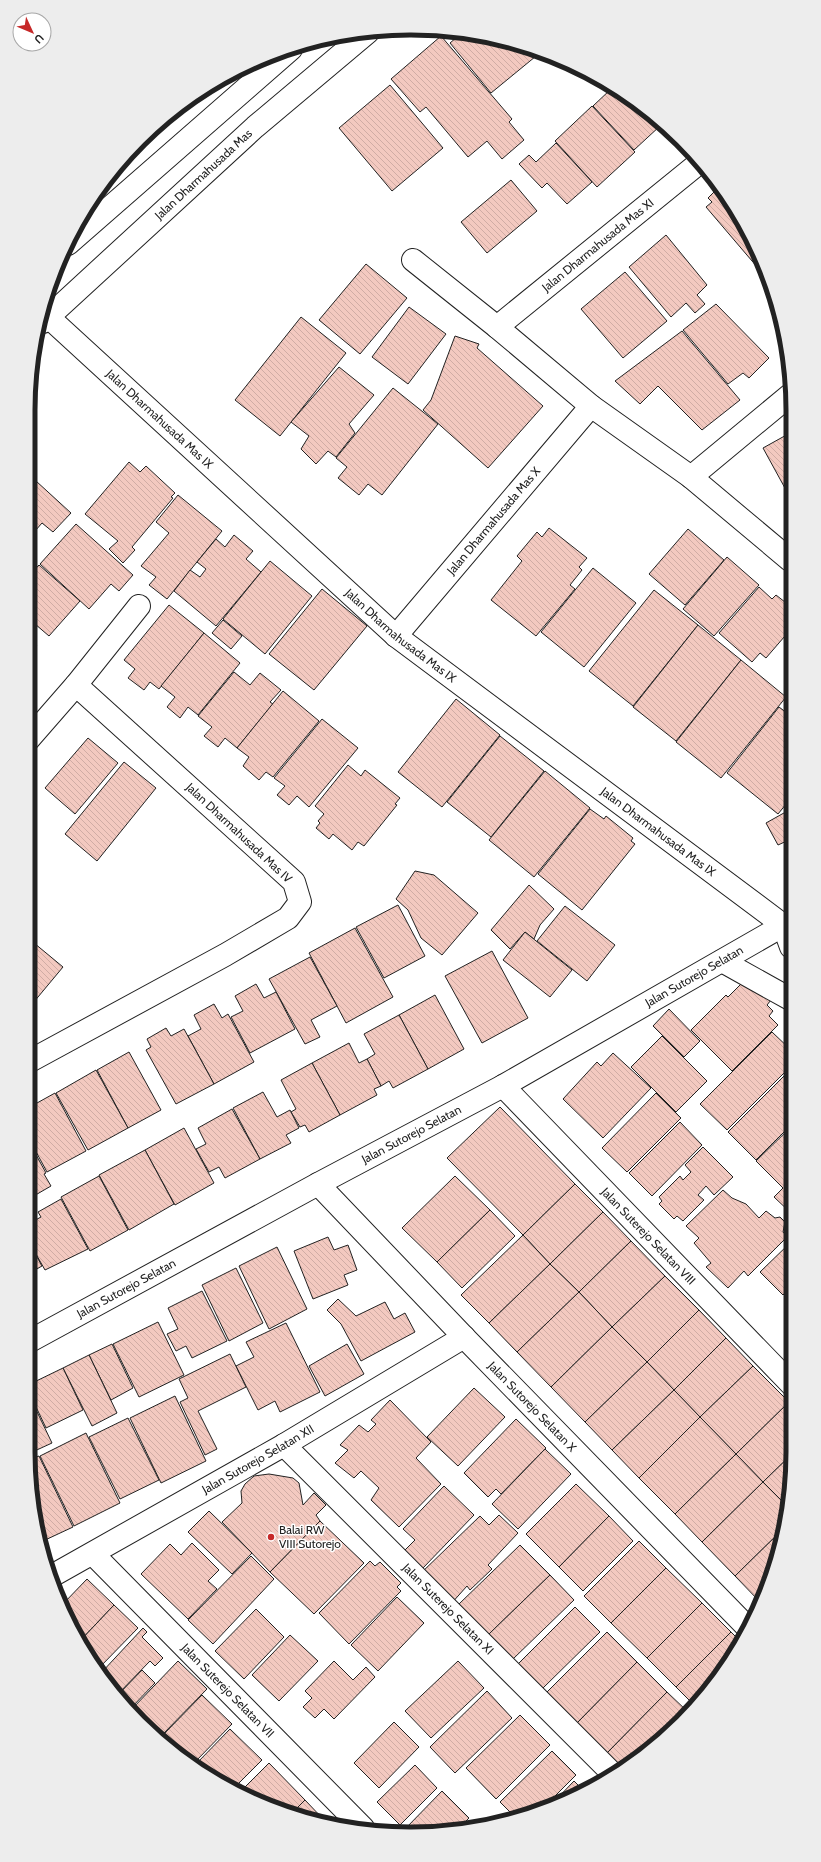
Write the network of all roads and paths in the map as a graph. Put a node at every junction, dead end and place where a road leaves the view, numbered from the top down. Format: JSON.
{"nodes":[{"id":1,"x":361,"y":38,"type":"edge"},
{"id":2,"x":279,"y":59,"type":"edge"},
{"id":3,"x":695,"y":166,"type":"edge"},
{"id":4,"x":79,"y":234,"type":"edge"},
{"id":5,"x":413,"y":260,"type":"dead end"},
{"id":6,"x":47,"y":316,"type":"edge"},
{"id":7,"x":46,"y":319,"type":"edge"},
{"id":8,"x":497,"y":327,"type":"junction"},
{"id":9,"x":786,"y":399,"type":"edge"},
{"id":10,"x":591,"y":406,"type":"junction"},
{"id":11,"x":691,"y":477,"type":"junction"},
{"id":12,"x":786,"y":557,"type":"edge"},
{"id":13,"x":139,"y":606,"type":"dead end"},
{"id":14,"x":396,"y":636,"type":"junction"},
{"id":15,"x":76,"y":685,"type":"junction"},
{"id":16,"x":35,"y":732,"type":"edge"},
{"id":17,"x":786,"y":922,"type":"edge"},
{"id":18,"x":786,"y":924,"type":"edge"},
{"id":19,"x":722,"y":960,"type":"junction"},
{"id":20,"x":786,"y":997,"type":"edge"},
{"id":21,"x":35,"y":1058,"type":"edge"},
{"id":22,"x":503,"y":1086,"type":"junction"},
{"id":23,"x":318,"y":1184,"type":"junction"},
{"id":24,"x":464,"y":1337,"type":"junction"},
{"id":25,"x":35,"y":1338,"type":"edge"},
{"id":26,"x":786,"y":1379,"type":"edge"},
{"id":27,"x":284,"y":1446,"type":"junction"},
{"id":28,"x":93,"y":1554,"type":"junction"},
{"id":29,"x":56,"y":1574,"type":"edge"},
{"id":30,"x":744,"y":1624,"type":"edge"},
{"id":31,"x":609,"y":1770,"type":"edge"},
{"id":32,"x":359,"y":1824,"type":"edge"}],
"edges":[{"from":1,"to":6,"type":"street","name":"Jalan Dharmahusada Mas"},
{"from":2,"to":4,"type":"street"},
{"from":3,"to":8,"type":"street","name":"Jalan Dharmahusada Mas XI"},
{"from":5,"to":8,"type":"street"},
{"from":7,"to":14,"type":"street","name":"Jalan Dharmahusada Mas IX"},
{"from":8,"to":10,"type":"street"},
{"from":9,"to":11,"type":"street"},
{"from":10,"to":11,"type":"street"},
{"from":10,"to":14,"type":"street","name":"Jalan Dharmahusada Mas X"},
{"from":11,"to":12,"type":"street"},
{"from":13,"to":15,"type":"street"},
{"from":14,"to":17,"type":"street","name":"Jalan Dharmahusada Mas IX"},
{"from":15,"to":16,"type":"street"},
{"from":15,"to":21,"type":"street","name":"Jalan Dharmahusada Mas IV"},
{"from":18,"to":19,"type":"street","name":"Jalan Sutorejo Selatan"},
{"from":19,"to":20,"type":"street"},
{"from":19,"to":22,"type":"street","name":"Jalan Sutorejo Selatan"},
{"from":22,"to":23,"type":"street","name":"Jalan Sutorejo Selatan"},
{"from":22,"to":26,"type":"street","name":"Jalan Suterejo Selatan VIII"},
{"from":23,"to":24,"type":"street","name":"Jalan Sutorejo Selatan X"},
{"from":23,"to":25,"type":"street","name":"Jalan Sutorejo Selatan"},
{"from":24,"to":27,"type":"street","name":"Jalan Sutorejo Selatan XII"},
{"from":24,"to":30,"type":"street","name":"Jalan Sutorejo Selatan X"},
{"from":27,"to":28,"type":"street","name":"Jalan Sutorejo Selatan XII"},
{"from":27,"to":31,"type":"street","name":"Jalan Suterejo Selatan XI"},
{"from":28,"to":29,"type":"street","name":"Jalan Sutorejo Selatan XII"},
{"from":28,"to":32,"type":"street","name":"Jalan Suterejo Selatan VII"}]}
